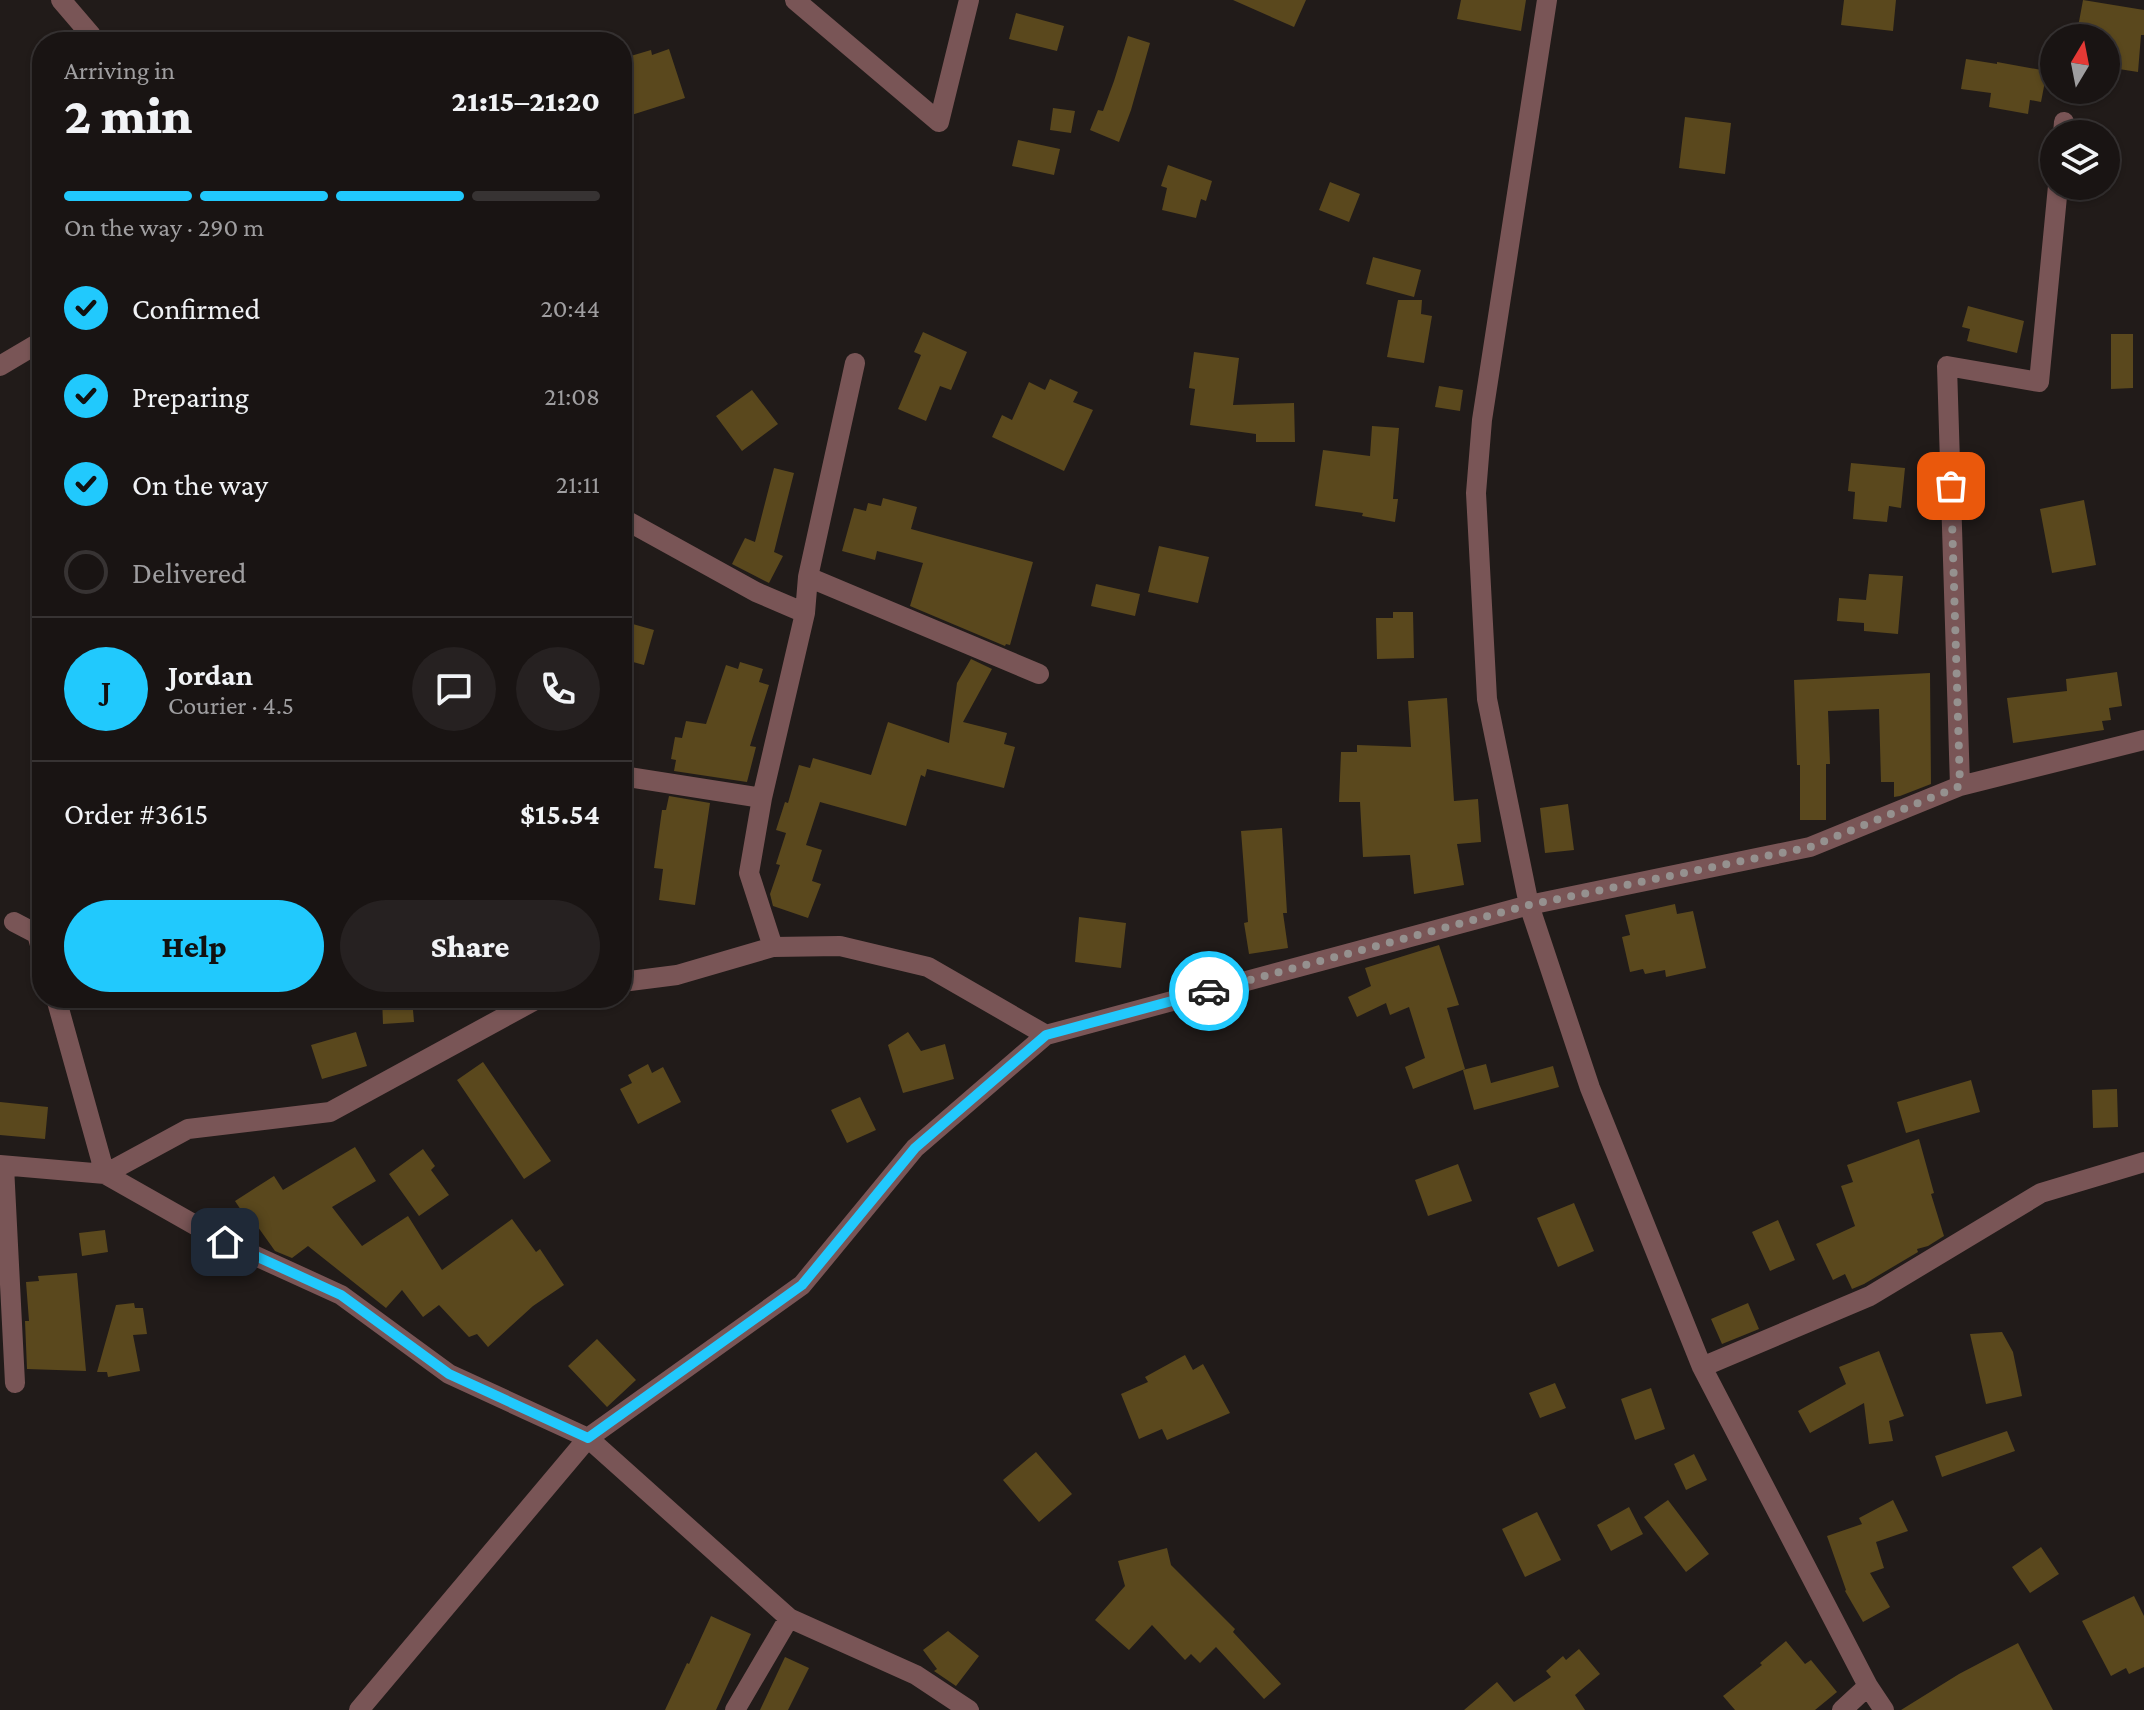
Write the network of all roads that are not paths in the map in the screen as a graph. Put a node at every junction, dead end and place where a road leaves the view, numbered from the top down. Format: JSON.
{"nodes":[{"id":1,"x":61,"y":0,"type":"edge"},
{"id":2,"x":795,"y":0,"type":"edge"},
{"id":3,"x":969,"y":0,"type":"edge"},
{"id":4,"x":1547,"y":0,"type":"edge"},
{"id":5,"x":88,"y":32,"type":"edge"},
{"id":6,"x":2057,"y":200,"type":"edge"},
{"id":7,"x":32,"y":347,"type":"edge"},
{"id":8,"x":855,"y":363,"type":"dead end"},
{"id":9,"x":0,"y":366,"type":"edge"},
{"id":10,"x":632,"y":524,"type":"edge"},
{"id":11,"x":808,"y":577,"type":"junction"},
{"id":12,"x":805,"y":613,"type":"junction"},
{"id":13,"x":1039,"y":674,"type":"dead end"},
{"id":14,"x":2144,"y":740,"type":"edge"},
{"id":15,"x":632,"y":778,"type":"edge"},
{"id":16,"x":1960,"y":786,"type":"junction"},
{"id":17,"x":762,"y":798,"type":"junction"},
{"id":18,"x":1529,"y":905,"type":"junction"},
{"id":19,"x":14,"y":922,"type":"dead end"},
{"id":20,"x":32,"y":931,"type":"edge"},
{"id":21,"x":773,"y":947,"type":"junction"},
{"id":22,"x":632,"y":981,"type":"edge"},
{"id":23,"x":59,"y":1008,"type":"edge"},
{"id":24,"x":521,"y":1008,"type":"edge"},
{"id":25,"x":1046,"y":1035,"type":"junction"},
{"id":26,"x":2144,"y":1162,"type":"edge"},
{"id":27,"x":2,"y":1166,"type":"edge"},
{"id":28,"x":105,"y":1174,"type":"junction"},
{"id":29,"x":1702,"y":1367,"type":"junction"},
{"id":30,"x":15,"y":1383,"type":"dead end"},
{"id":31,"x":588,"y":1438,"type":"junction"},
{"id":32,"x":789,"y":1618,"type":"junction"},
{"id":33,"x":1868,"y":1686,"type":"junction"},
{"id":34,"x":359,"y":1710,"type":"edge"},
{"id":35,"x":735,"y":1710,"type":"edge"},
{"id":36,"x":969,"y":1710,"type":"edge"},
{"id":37,"x":1842,"y":1710,"type":"edge"},
{"id":38,"x":1884,"y":1710,"type":"edge"}],
"edges":[{"from":1,"to":5,"type":"street"},
{"from":2,"to":3,"type":"street"},
{"from":4,"to":18,"type":"street"},
{"from":6,"to":16,"type":"street"},
{"from":7,"to":9,"type":"street"},
{"from":8,"to":11,"type":"street"},
{"from":10,"to":12,"type":"street"},
{"from":11,"to":12,"type":"street"},
{"from":11,"to":13,"type":"street"},
{"from":12,"to":17,"type":"street"},
{"from":14,"to":16,"type":"street"},
{"from":15,"to":17,"type":"street"},
{"from":16,"to":18,"type":"street"},
{"from":17,"to":21,"type":"street"},
{"from":18,"to":25,"type":"street"},
{"from":18,"to":29,"type":"street"},
{"from":19,"to":20,"type":"street"},
{"from":21,"to":22,"type":"street"},
{"from":21,"to":25,"type":"street"},
{"from":23,"to":28,"type":"street"},
{"from":24,"to":28,"type":"street"},
{"from":25,"to":31,"type":"street"},
{"from":26,"to":29,"type":"street"},
{"from":27,"to":28,"type":"street"},
{"from":27,"to":30,"type":"street"},
{"from":28,"to":31,"type":"street"},
{"from":29,"to":33,"type":"street"},
{"from":31,"to":32,"type":"street"},
{"from":31,"to":34,"type":"street"},
{"from":32,"to":35,"type":"street"},
{"from":32,"to":36,"type":"street"},
{"from":33,"to":37,"type":"street"},
{"from":33,"to":38,"type":"street"}]}
